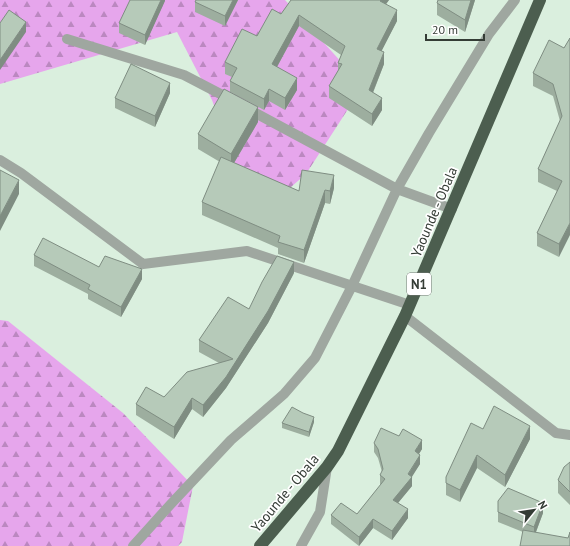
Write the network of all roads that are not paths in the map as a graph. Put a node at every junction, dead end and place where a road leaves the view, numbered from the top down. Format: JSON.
{"nodes":[{"id":1,"x":515,"y":0,"type":"edge"},
{"id":2,"x":540,"y":0,"type":"edge"},
{"id":3,"x":67,"y":40,"type":"dead end"},
{"id":4,"x":0,"y":160,"type":"edge"},
{"id":5,"x":398,"y":189,"type":"junction"},
{"id":6,"x":452,"y":209,"type":"junction"},
{"id":7,"x":352,"y":286,"type":"junction"},
{"id":8,"x":407,"y":311,"type":"junction"},
{"id":9,"x":570,"y":435,"type":"edge"},
{"id":10,"x":327,"y":467,"type":"junction"},
{"id":11,"x":133,"y":546,"type":"edge"},
{"id":12,"x":260,"y":546,"type":"edge"},
{"id":13,"x":301,"y":546,"type":"edge"}],
"edges":[{"from":1,"to":5,"type":"street"},
{"from":2,"to":6,"type":"highway","name":"Yaounde - Obala","number":"N1"},
{"from":3,"to":5,"type":"street"},
{"from":4,"to":7,"type":"street"},
{"from":5,"to":6,"type":"street"},
{"from":5,"to":7,"type":"street"},
{"from":6,"to":8,"type":"highway","name":"Yaounde - Obala","number":"N1"},
{"from":7,"to":8,"type":"street"},
{"from":7,"to":11,"type":"street"},
{"from":8,"to":9,"type":"street"},
{"from":8,"to":10,"type":"highway","name":"Yaounde - Obala","number":"N1"},
{"from":10,"to":12,"type":"highway","name":"Yaounde - Obala","number":"N1"},
{"from":10,"to":13,"type":"street"}]}
